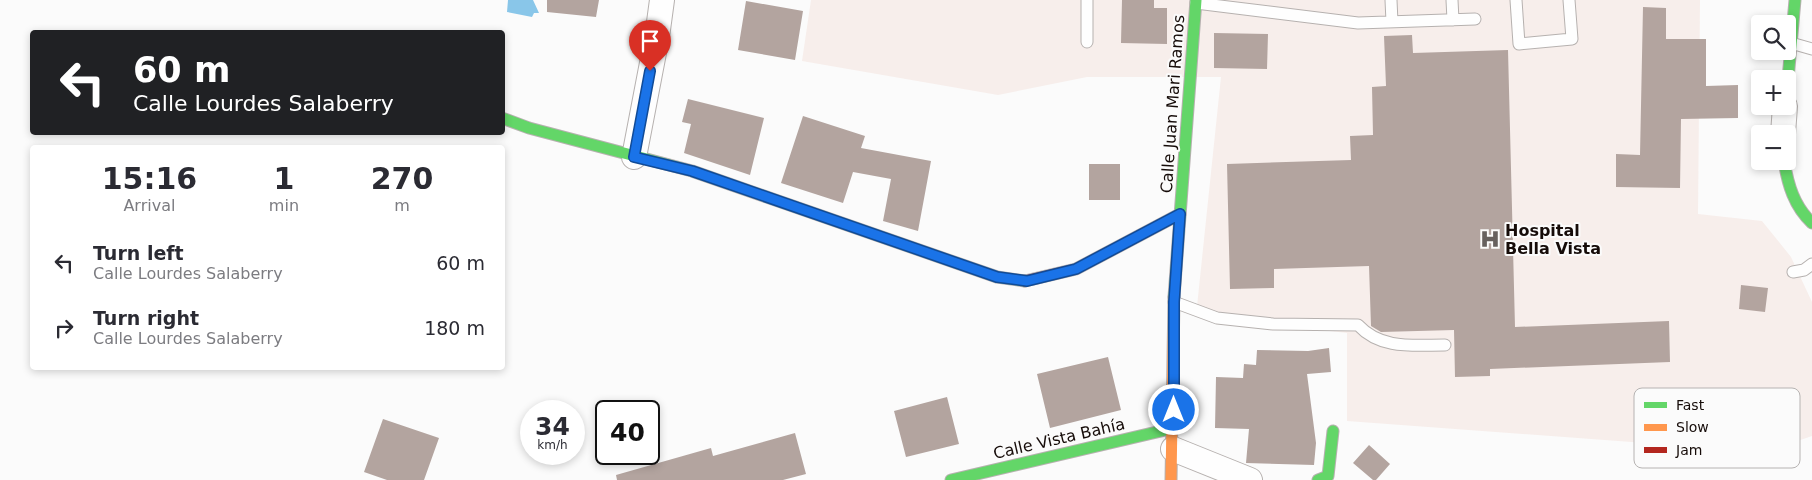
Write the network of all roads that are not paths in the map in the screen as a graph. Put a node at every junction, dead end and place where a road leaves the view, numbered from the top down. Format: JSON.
{"nodes":[{"id":1,"x":662,"y":0,"type":"edge"},
{"id":2,"x":1087,"y":0,"type":"edge"},
{"id":3,"x":1391,"y":0,"type":"edge"},
{"id":4,"x":1452,"y":0,"type":"edge"},
{"id":5,"x":1516,"y":0,"type":"edge"},
{"id":6,"x":1569,"y":0,"type":"edge"},
{"id":7,"x":1795,"y":0,"type":"edge"},
{"id":8,"x":1196,"y":1,"type":"edge"},
{"id":9,"x":1794,"y":15,"type":"edge"},
{"id":10,"x":1475,"y":19,"type":"dead end"},
{"id":11,"x":1453,"y":20,"type":"junction"},
{"id":12,"x":1392,"y":22,"type":"junction"},
{"id":13,"x":1087,"y":42,"type":"dead end"},
{"id":14,"x":1796,"y":44,"type":"edge"},
{"id":15,"x":1812,"y":49,"type":"edge"},
{"id":16,"x":505,"y":119,"type":"edge"},
{"id":17,"x":634,"y":157,"type":"junction"},
{"id":18,"x":1785,"y":170,"type":"edge"},
{"id":19,"x":1180,"y":214,"type":"junction"},
{"id":20,"x":1812,"y":223,"type":"edge"},
{"id":21,"x":1812,"y":264,"type":"edge"},
{"id":22,"x":1793,"y":272,"type":"dead end"},
{"id":23,"x":1174,"y":302,"type":"junction"},
{"id":24,"x":1445,"y":346,"type":"dead end"},
{"id":25,"x":1333,"y":431,"type":"dead end"},
{"id":26,"x":1174,"y":438,"type":"junction"},
{"id":27,"x":951,"y":480,"type":"edge"},
{"id":28,"x":1171,"y":480,"type":"edge"},
{"id":29,"x":1250,"y":480,"type":"edge"},
{"id":30,"x":1318,"y":480,"type":"edge"}],
"edges":[{"from":1,"to":17,"type":"street"},
{"from":2,"to":13,"type":"lane"},
{"from":3,"to":12,"type":"lane"},
{"from":4,"to":11,"type":"lane"},
{"from":5,"to":6,"type":"lane"},
{"from":7,"to":9,"type":"street"},
{"from":8,"to":12,"type":"lane"},
{"from":8,"to":19,"type":"street","name":"Calle Juan Mari Ramos"},
{"from":10,"to":11,"type":"lane"},
{"from":11,"to":12,"type":"lane"},
{"from":14,"to":15,"type":"lane"},
{"from":16,"to":17,"type":"street"},
{"from":17,"to":19,"type":"street"},
{"from":18,"to":20,"type":"street"},
{"from":19,"to":23,"type":"street","name":"Calle Juan Mari Ramos"},
{"from":21,"to":22,"type":"lane"},
{"from":23,"to":24,"type":"lane"},
{"from":23,"to":26,"type":"street","name":"Calle Juan Mari Ramos"},
{"from":25,"to":30,"type":"street"},
{"from":26,"to":27,"type":"street","name":"Calle Vista Bahía"},
{"from":26,"to":28,"type":"street","name":"Calle Juan Mari Ramos"},
{"from":26,"to":29,"type":"street"}]}
